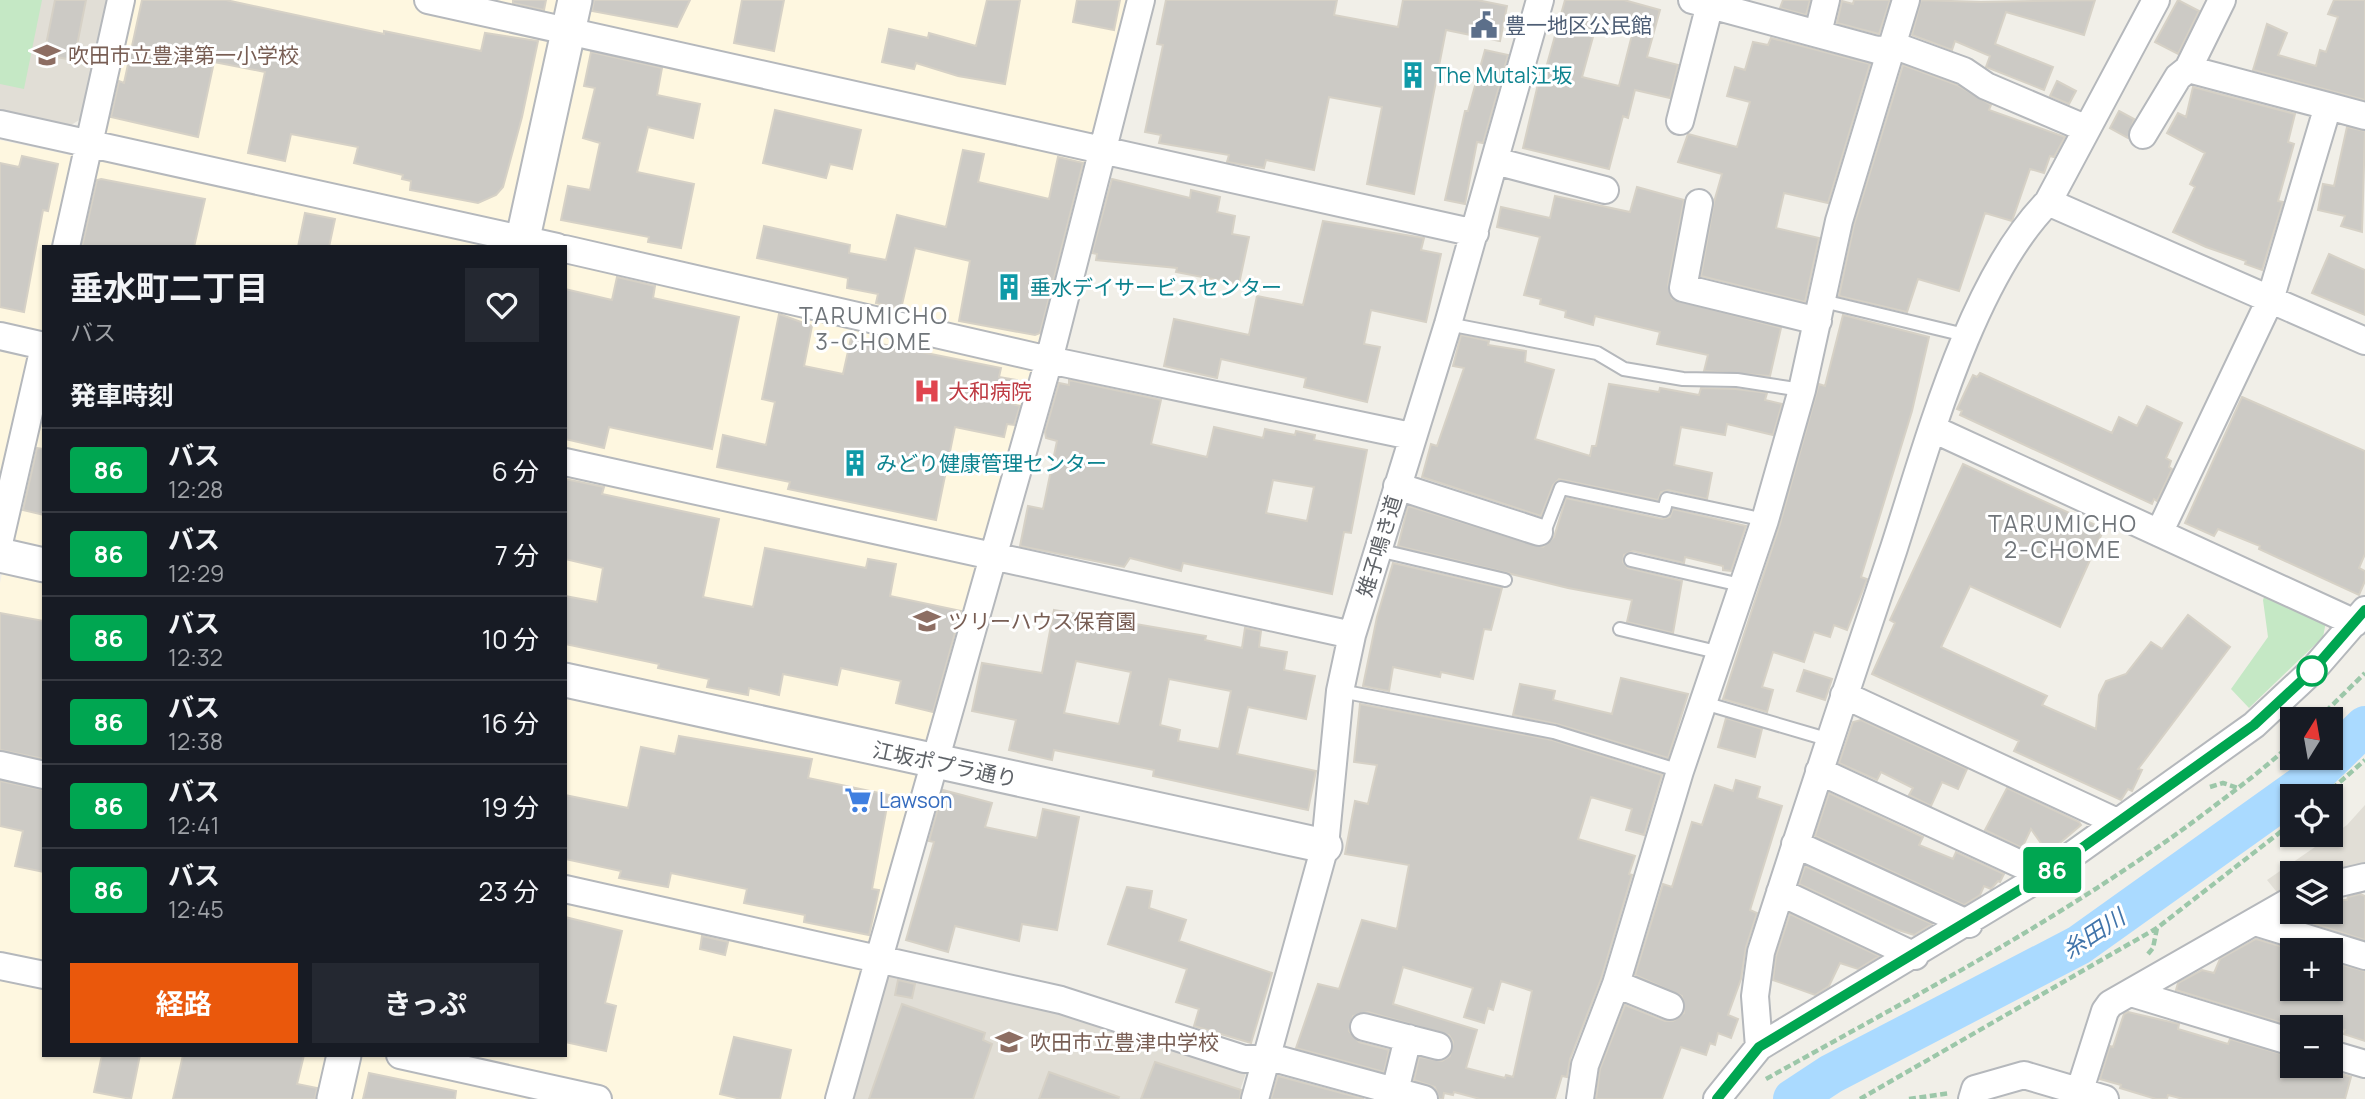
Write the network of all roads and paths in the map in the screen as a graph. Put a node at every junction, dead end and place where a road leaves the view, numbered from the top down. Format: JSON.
{"nodes":[{"id":1,"x":121,"y":0,"type":"edge"},
{"id":2,"x":428,"y":0,"type":"edge"},
{"id":3,"x":1140,"y":0,"type":"edge"},
{"id":4,"x":1540,"y":0,"type":"edge"},
{"id":5,"x":1826,"y":0,"type":"edge"},
{"id":6,"x":1906,"y":0,"type":"edge"},
{"id":7,"x":2156,"y":0,"type":"edge"},
{"id":8,"x":1704,"y":1,"type":"edge"},
{"id":9,"x":2211,"y":4,"type":"edge"},
{"id":10,"x":572,"y":16,"type":"edge"},
{"id":11,"x":1818,"y":33,"type":"junction"},
{"id":12,"x":1890,"y":49,"type":"junction"},
{"id":13,"x":2188,"y":69,"type":"junction"},
{"id":14,"x":2328,"y":106,"type":"junction"},
{"id":15,"x":2365,"y":116,"type":"edge"},
{"id":16,"x":1680,"y":121,"type":"dead end"},
{"id":17,"x":0,"y":124,"type":"edge"},
{"id":18,"x":2087,"y":129,"type":"junction"},
{"id":19,"x":2144,"y":135,"type":"dead end"},
{"id":20,"x":89,"y":144,"type":"junction"},
{"id":21,"x":1104,"y":150,"type":"junction"},
{"id":22,"x":1495,"y":161,"type":"junction"},
{"id":23,"x":1605,"y":190,"type":"dead end"},
{"id":24,"x":2048,"y":202,"type":"junction"},
{"id":25,"x":1699,"y":203,"type":"dead end"},
{"id":26,"x":1475,"y":233,"type":"junction"},
{"id":27,"x":522,"y":243,"type":"edge"},
{"id":28,"x":66,"y":245,"type":"edge"},
{"id":29,"x":540,"y":245,"type":"edge"},
{"id":30,"x":567,"y":249,"type":"edge"},
{"id":31,"x":2270,"y":300,"type":"junction"},
{"id":32,"x":1820,"y":311,"type":"junction"},
{"id":33,"x":1448,"y":324,"type":"junction"},
{"id":34,"x":0,"y":336,"type":"edge"},
{"id":35,"x":1969,"y":336,"type":"junction"},
{"id":36,"x":2365,"y":341,"type":"edge"},
{"id":37,"x":42,"y":346,"type":"edge"},
{"id":38,"x":42,"y":355,"type":"edge"},
{"id":39,"x":1049,"y":359,"type":"junction"},
{"id":40,"x":1802,"y":390,"type":"junction"},
{"id":41,"x":1933,"y":429,"type":"junction"},
{"id":42,"x":1411,"y":436,"type":"junction"},
{"id":43,"x":567,"y":462,"type":"edge"},
{"id":44,"x":1397,"y":486,"type":"junction"},
{"id":45,"x":1765,"y":520,"type":"junction"},
{"id":46,"x":1539,"y":532,"type":"joint"},
{"id":47,"x":2159,"y":533,"type":"junction"},
{"id":48,"x":0,"y":539,"type":"edge"},
{"id":49,"x":1378,"y":550,"type":"junction"},
{"id":50,"x":0,"y":555,"type":"edge"},
{"id":51,"x":994,"y":556,"type":"junction"},
{"id":52,"x":1631,"y":560,"type":"dead end"},
{"id":53,"x":42,"y":565,"type":"edge"},
{"id":54,"x":1505,"y":580,"type":"dead end"},
{"id":55,"x":1745,"y":586,"type":"junction"},
{"id":56,"x":2360,"y":617,"type":"edge"},
{"id":57,"x":1620,"y":629,"type":"dead end"},
{"id":58,"x":1352,"y":635,"type":"junction"},
{"id":59,"x":1721,"y":653,"type":"junction"},
{"id":60,"x":2365,"y":673,"type":"edge"},
{"id":61,"x":567,"y":680,"type":"edge"},
{"id":62,"x":1351,"y":693,"type":"dead end"},
{"id":63,"x":1844,"y":695,"type":"junction"},
{"id":64,"x":1703,"y":703,"type":"junction"},
{"id":65,"x":2330,"y":707,"type":"edge"},
{"id":66,"x":1830,"y":740,"type":"junction"},
{"id":67,"x":2280,"y":755,"type":"edge"},
{"id":68,"x":2365,"y":760,"type":"edge"},
{"id":69,"x":935,"y":762,"type":"junction"},
{"id":70,"x":0,"y":765,"type":"edge"},
{"id":71,"x":1680,"y":771,"type":"junction"},
{"id":72,"x":1819,"y":771,"type":"junction"},
{"id":73,"x":42,"y":775,"type":"edge"},
{"id":74,"x":2338,"y":784,"type":"edge"},
{"id":75,"x":2118,"y":822,"type":"junction"},
{"id":76,"x":2280,"y":832,"type":"edge"},
{"id":77,"x":1796,"y":845,"type":"junction"},
{"id":78,"x":1325,"y":846,"type":"junction"},
{"id":79,"x":2044,"y":875,"type":"junction"},
{"id":80,"x":2365,"y":877,"type":"edge"},
{"id":81,"x":2343,"y":882,"type":"edge"},
{"id":82,"x":567,"y":889,"type":"edge"},
{"id":83,"x":1780,"y":892,"type":"junction"},
{"id":84,"x":2280,"y":907,"type":"edge"},
{"id":85,"x":2255,"y":922,"type":"junction"},
{"id":86,"x":1969,"y":924,"type":"junction"},
{"id":87,"x":1915,"y":956,"type":"junction"},
{"id":88,"x":2365,"y":956,"type":"edge"},
{"id":89,"x":877,"y":957,"type":"junction"},
{"id":90,"x":0,"y":966,"type":"edge"},
{"id":91,"x":42,"y":975,"type":"edge"},
{"id":92,"x":1616,"y":984,"type":"junction"},
{"id":93,"x":2131,"y":993,"type":"junction"},
{"id":94,"x":1670,"y":1006,"type":"dead end"},
{"id":95,"x":1364,"y":1027,"type":"dead end"},
{"id":96,"x":1408,"y":1038,"type":"junction"},
{"id":97,"x":2280,"y":1038,"type":"edge"},
{"id":98,"x":1438,"y":1046,"type":"dead end"},
{"id":99,"x":1759,"y":1047,"type":"junction"},
{"id":100,"x":344,"y":1057,"type":"edge"},
{"id":101,"x":409,"y":1057,"type":"edge"},
{"id":102,"x":2343,"y":1058,"type":"edge"},
{"id":103,"x":1266,"y":1061,"type":"junction"},
{"id":104,"x":2365,"y":1064,"type":"edge"},
{"id":105,"x":1764,"y":1080,"type":"dead end"},
{"id":106,"x":1395,"y":1091,"type":"junction"},
{"id":107,"x":1973,"y":1094,"type":"edge"},
{"id":108,"x":2078,"y":1095,"type":"edge"},
{"id":109,"x":334,"y":1099,"type":"edge"},
{"id":110,"x":598,"y":1099,"type":"edge"},
{"id":111,"x":839,"y":1099,"type":"edge"},
{"id":112,"x":1255,"y":1099,"type":"edge"},
{"id":113,"x":1424,"y":1099,"type":"edge"},
{"id":114,"x":1580,"y":1099,"type":"edge"},
{"id":115,"x":1717,"y":1099,"type":"edge"},
{"id":116,"x":1860,"y":1099,"type":"edge"},
{"id":117,"x":1909,"y":1099,"type":"edge"},
{"id":118,"x":2105,"y":1099,"type":"edge"}],
"edges":[{"from":1,"to":20,"type":"street"},
{"from":2,"to":10,"type":"street"},
{"from":3,"to":21,"type":"street"},
{"from":4,"to":22,"type":"street","name":"雉子鳴き道"},
{"from":5,"to":11,"type":"street"},
{"from":6,"to":12,"type":"street"},
{"from":7,"to":18,"type":"street"},
{"from":8,"to":11,"type":"street"},
{"from":8,"to":16,"type":"street"},
{"from":9,"to":13,"type":"street"},
{"from":10,"to":21,"type":"street"},
{"from":10,"to":27,"type":"street"},
{"from":11,"to":12,"type":"street"},
{"from":12,"to":18,"type":"street"},
{"from":12,"to":32,"type":"street"},
{"from":13,"to":14,"type":"street"},
{"from":13,"to":19,"type":"street"},
{"from":14,"to":15,"type":"street"},
{"from":14,"to":31,"type":"street"},
{"from":17,"to":20,"type":"street"},
{"from":18,"to":24,"type":"street"},
{"from":20,"to":27,"type":"street"},
{"from":20,"to":28,"type":"street"},
{"from":21,"to":26,"type":"street"},
{"from":21,"to":39,"type":"street"},
{"from":22,"to":23,"type":"street"},
{"from":22,"to":26,"type":"street","name":"雉子鳴き道"},
{"from":24,"to":31,"type":"street"},
{"from":24,"to":35,"type":"street"},
{"from":25,"to":32,"type":"street"},
{"from":26,"to":33,"type":"street","name":"雉子鳴き道"},
{"from":27,"to":29,"type":"street"},
{"from":30,"to":39,"type":"street"},
{"from":31,"to":36,"type":"street"},
{"from":31,"to":47,"type":"street"},
{"from":32,"to":35,"type":"lane"},
{"from":32,"to":40,"type":"street"},
{"from":33,"to":40,"type":"lane"},
{"from":33,"to":42,"type":"street","name":"雉子鳴き道"},
{"from":34,"to":37,"type":"street"},
{"from":35,"to":41,"type":"street"},
{"from":38,"to":48,"type":"street"},
{"from":39,"to":42,"type":"street"},
{"from":39,"to":51,"type":"street"},
{"from":40,"to":45,"type":"street"},
{"from":41,"to":47,"type":"street"},
{"from":41,"to":63,"type":"street"},
{"from":42,"to":44,"type":"street","name":"雉子鳴き道"},
{"from":43,"to":51,"type":"street"},
{"from":44,"to":46,"type":"street"},
{"from":44,"to":49,"type":"street","name":"雉子鳴き道"},
{"from":45,"to":46,"type":"lane"},
{"from":45,"to":55,"type":"street"},
{"from":47,"to":56,"type":"street"},
{"from":49,"to":54,"type":"lane"},
{"from":49,"to":58,"type":"street","name":"雉子鳴き道"},
{"from":50,"to":53,"type":"street"},
{"from":51,"to":58,"type":"street"},
{"from":51,"to":69,"type":"street"},
{"from":52,"to":55,"type":"lane"},
{"from":55,"to":59,"type":"street"},
{"from":56,"to":75,"type":"street"},
{"from":57,"to":59,"type":"lane"},
{"from":58,"to":78,"type":"street","name":"雉子鳴き道"},
{"from":59,"to":64,"type":"street"},
{"from":60,"to":65,"type":"path"},
{"from":61,"to":69,"type":"street","name":"江坂ポプラ通り"},
{"from":62,"to":71,"type":"lane"},
{"from":63,"to":66,"type":"street"},
{"from":63,"to":75,"type":"street"},
{"from":64,"to":66,"type":"lane"},
{"from":64,"to":71,"type":"street"},
{"from":66,"to":72,"type":"street"},
{"from":67,"to":105,"type":"path"},
{"from":68,"to":74,"type":"path"},
{"from":69,"to":78,"type":"street","name":"江坂ポプラ通り"},
{"from":69,"to":89,"type":"street"},
{"from":70,"to":73,"type":"street"},
{"from":71,"to":92,"type":"street"},
{"from":72,"to":77,"type":"street"},
{"from":72,"to":79,"type":"street"},
{"from":75,"to":79,"type":"street"},
{"from":76,"to":116,"type":"path"},
{"from":77,"to":83,"type":"street"},
{"from":77,"to":86,"type":"street"},
{"from":78,"to":103,"type":"street","name":"雉子鳴き道"},
{"from":79,"to":86,"type":"street"},
{"from":80,"to":81,"type":"street"},
{"from":82,"to":89,"type":"street"},
{"from":83,"to":87,"type":"street"},
{"from":83,"to":99,"type":"street"},
{"from":84,"to":85,"type":"street"},
{"from":85,"to":88,"type":"street"},
{"from":85,"to":93,"type":"street"},
{"from":86,"to":87,"type":"street"},
{"from":87,"to":99,"type":"street"},
{"from":89,"to":103,"type":"street"},
{"from":89,"to":111,"type":"street"},
{"from":90,"to":91,"type":"street"},
{"from":92,"to":94,"type":"street"},
{"from":92,"to":114,"type":"street"},
{"from":93,"to":97,"type":"street"},
{"from":93,"to":108,"type":"street"},
{"from":95,"to":96,"type":"street"},
{"from":96,"to":98,"type":"street"},
{"from":96,"to":106,"type":"street"},
{"from":99,"to":115,"type":"street"},
{"from":100,"to":109,"type":"street"},
{"from":101,"to":110,"type":"street"},
{"from":102,"to":104,"type":"street"},
{"from":103,"to":106,"type":"street"},
{"from":103,"to":112,"type":"street","name":"雉子鳴き道"},
{"from":106,"to":113,"type":"street"},
{"from":107,"to":108,"type":"street"},
{"from":107,"to":117,"type":"path"},
{"from":108,"to":118,"type":"street"}]}
